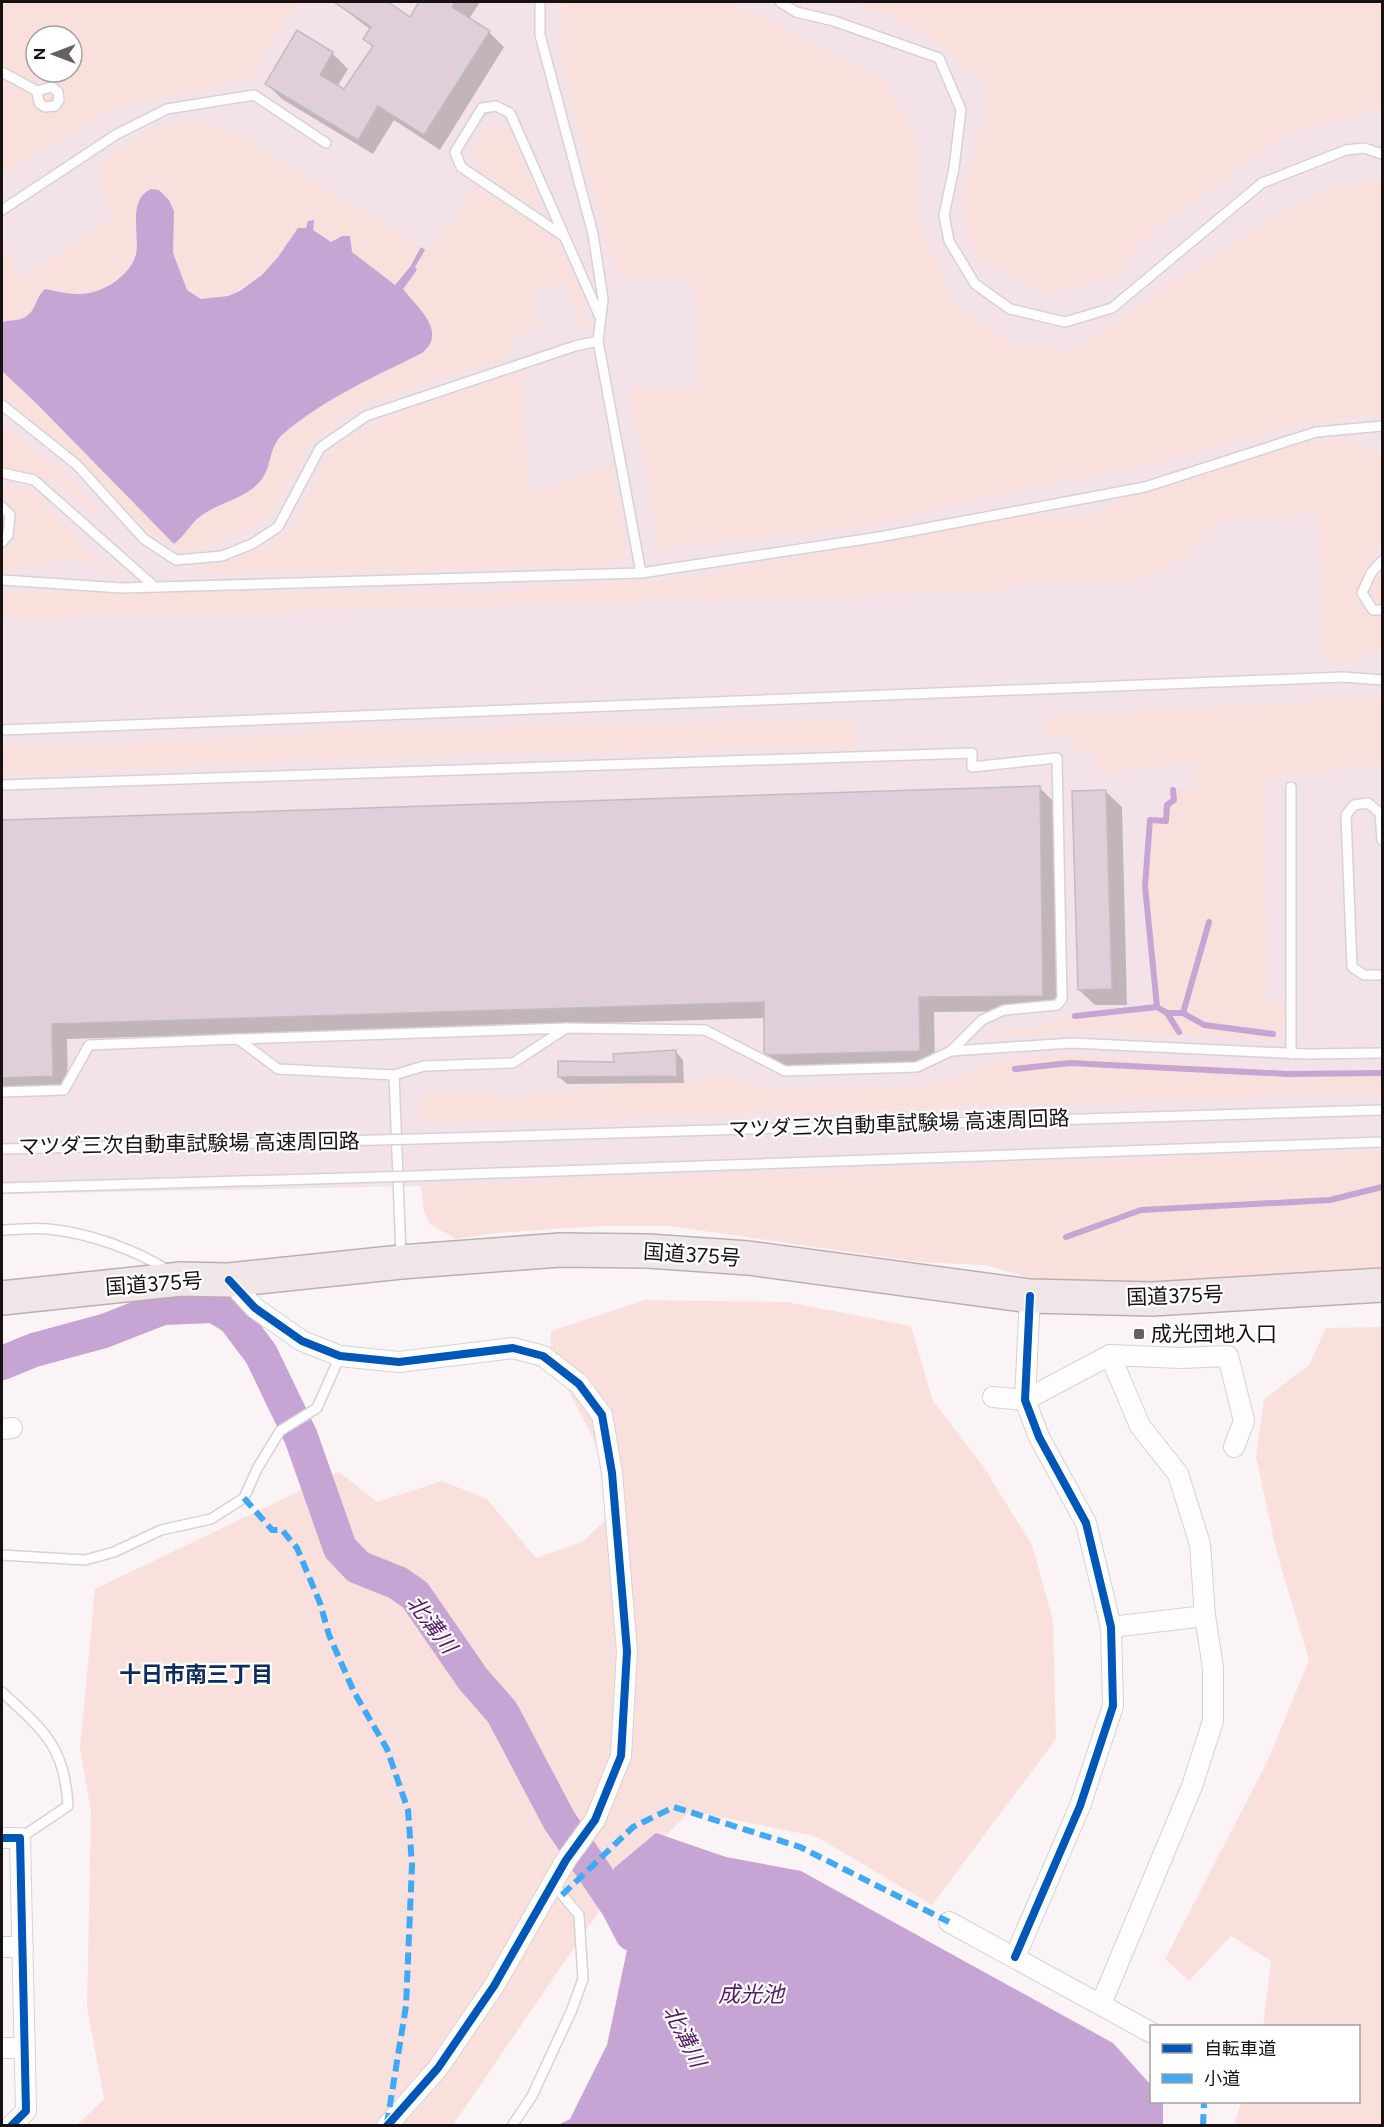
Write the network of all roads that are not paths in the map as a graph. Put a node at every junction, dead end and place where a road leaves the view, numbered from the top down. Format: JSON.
{"nodes":[{"id":1,"x":540,"y":2,"type":"edge"},
{"id":2,"x":780,"y":2,"type":"edge"},
{"id":3,"x":2,"y":72,"type":"edge"},
{"id":4,"x":37,"y":91,"type":"dead end"},
{"id":5,"x":327,"y":143,"type":"dead end"},
{"id":6,"x":1383,"y":154,"type":"edge"},
{"id":7,"x":2,"y":210,"type":"edge"},
{"id":8,"x":565,"y":237,"type":"junction"},
{"id":9,"x":601,"y":320,"type":"junction"},
{"id":10,"x":598,"y":341,"type":"junction"},
{"id":11,"x":2,"y":405,"type":"edge"},
{"id":12,"x":1383,"y":426,"type":"edge"},
{"id":13,"x":2,"y":473,"type":"edge"},
{"id":14,"x":2,"y":507,"type":"edge"},
{"id":15,"x":2,"y":542,"type":"edge"},
{"id":16,"x":1383,"y":561,"type":"edge"},
{"id":17,"x":641,"y":573,"type":"junction"},
{"id":18,"x":2,"y":580,"type":"edge"},
{"id":19,"x":155,"y":587,"type":"junction"},
{"id":20,"x":1383,"y":610,"type":"edge"},
{"id":21,"x":1383,"y":680,"type":"edge"},
{"id":22,"x":2,"y":730,"type":"edge"},
{"id":23,"x":2,"y":785,"type":"edge"},
{"id":24,"x":1291,"y":787,"type":"dead end"},
{"id":25,"x":1383,"y":840,"type":"edge"},
{"id":26,"x":1383,"y":975,"type":"edge"},
{"id":27,"x":566,"y":1028,"type":"junction"},
{"id":28,"x":238,"y":1039,"type":"junction"},
{"id":29,"x":951,"y":1051,"type":"junction"},
{"id":30,"x":1383,"y":1053,"type":"edge"},
{"id":31,"x":1291,"y":1054,"type":"junction"},
{"id":32,"x":394,"y":1075,"type":"junction"},
{"id":33,"x":2,"y":1092,"type":"edge"},
{"id":34,"x":1383,"y":1110,"type":"edge"},
{"id":35,"x":1383,"y":1142,"type":"edge"},
{"id":36,"x":2,"y":1149,"type":"edge"},
{"id":37,"x":2,"y":1188,"type":"edge"},
{"id":38,"x":2,"y":1230,"type":"edge"},
{"id":39,"x":401,"y":1262,"type":"junction"},
{"id":40,"x":181,"y":1279,"type":"junction"},
{"id":41,"x":229,"y":1280,"type":"junction"},
{"id":42,"x":1383,"y":1285,"type":"edge"},
{"id":43,"x":1030,"y":1296,"type":"junction"},
{"id":44,"x":2,"y":1298,"type":"edge"},
{"id":45,"x":1110,"y":1355,"type":"junction"},
{"id":46,"x":340,"y":1356,"type":"junction"},
{"id":47,"x":993,"y":1397,"type":"dead end"},
{"id":48,"x":1025,"y":1400,"type":"junction"},
{"id":49,"x":1234,"y":1447,"type":"dead end"},
{"id":50,"x":2,"y":1555,"type":"edge"},
{"id":51,"x":1205,"y":1616,"type":"junction"},
{"id":52,"x":1111,"y":1628,"type":"junction"},
{"id":53,"x":2,"y":1692,"type":"edge"},
{"id":54,"x":11,"y":1838,"type":"edge"},
{"id":55,"x":554,"y":1885,"type":"junction"},
{"id":56,"x":950,"y":1922,"type":"dead end"},
{"id":57,"x":2,"y":1947,"type":"edge"},
{"id":58,"x":22,"y":1947,"type":"junction"},
{"id":59,"x":1015,"y":1957,"type":"junction"},
{"id":60,"x":1101,"y":2004,"type":"junction"},
{"id":61,"x":1150,"y":2032,"type":"edge"},
{"id":62,"x":2,"y":2048,"type":"edge"},
{"id":63,"x":25,"y":2048,"type":"junction"},
{"id":64,"x":11,"y":2126,"type":"edge"},
{"id":65,"x":387,"y":2126,"type":"edge"},
{"id":66,"x":512,"y":2126,"type":"edge"}],
"edges":[{"from":1,"to":9,"type":"lane"},
{"from":2,"to":6,"type":"lane"},
{"from":3,"to":4,"type":"lane"},
{"from":5,"to":7,"type":"lane"},
{"from":8,"to":8,"type":"lane"},
{"from":8,"to":9,"type":"lane"},
{"from":9,"to":10,"type":"lane"},
{"from":10,"to":11,"type":"lane"},
{"from":10,"to":17,"type":"lane"},
{"from":12,"to":17,"type":"lane"},
{"from":13,"to":19,"type":"lane"},
{"from":14,"to":15,"type":"lane"},
{"from":16,"to":20,"type":"lane"},
{"from":17,"to":19,"type":"lane"},
{"from":18,"to":19,"type":"lane"},
{"from":21,"to":22,"type":"lane"},
{"from":23,"to":29,"type":"lane"},
{"from":24,"to":31,"type":"lane"},
{"from":25,"to":26,"type":"lane"},
{"from":27,"to":28,"type":"lane"},
{"from":27,"to":29,"type":"lane"},
{"from":27,"to":32,"type":"lane"},
{"from":28,"to":32,"type":"lane"},
{"from":28,"to":33,"type":"lane"},
{"from":29,"to":31,"type":"lane"},
{"from":30,"to":31,"type":"lane"},
{"from":32,"to":39,"type":"lane"},
{"from":34,"to":36,"type":"lane","name":"マツダ三次自動車試験場 高速周回路","bridge":true},
{"from":35,"to":37,"type":"lane","bridge":true},
{"from":38,"to":40,"type":"lane"},
{"from":39,"to":41,"type":"highway","name":"国道375号"},
{"from":39,"to":43,"type":"highway","name":"国道375号"},
{"from":40,"to":41,"type":"highway","name":"国道375号"},
{"from":40,"to":44,"type":"highway","name":"国道375号"},
{"from":41,"to":46,"type":"street"},
{"from":42,"to":43,"type":"highway","name":"国道375号"},
{"from":43,"to":48,"type":"street"},
{"from":45,"to":48,"type":"street"},
{"from":45,"to":49,"type":"street"},
{"from":45,"to":51,"type":"street"},
{"from":46,"to":50,"type":"lane"},
{"from":46,"to":55,"type":"street"},
{"from":47,"to":48,"type":"street"},
{"from":48,"to":52,"type":"street"},
{"from":51,"to":52,"type":"street"},
{"from":51,"to":60,"type":"street"},
{"from":52,"to":59,"type":"street"},
{"from":53,"to":54,"type":"lane"},
{"from":54,"to":58,"type":"street"},
{"from":55,"to":65,"type":"street"},
{"from":55,"to":66,"type":"lane"},
{"from":56,"to":59,"type":"street"},
{"from":57,"to":58,"type":"street"},
{"from":58,"to":63,"type":"street"},
{"from":59,"to":60,"type":"street"},
{"from":60,"to":61,"type":"street"},
{"from":62,"to":63,"type":"street"},
{"from":63,"to":64,"type":"street"}]}
